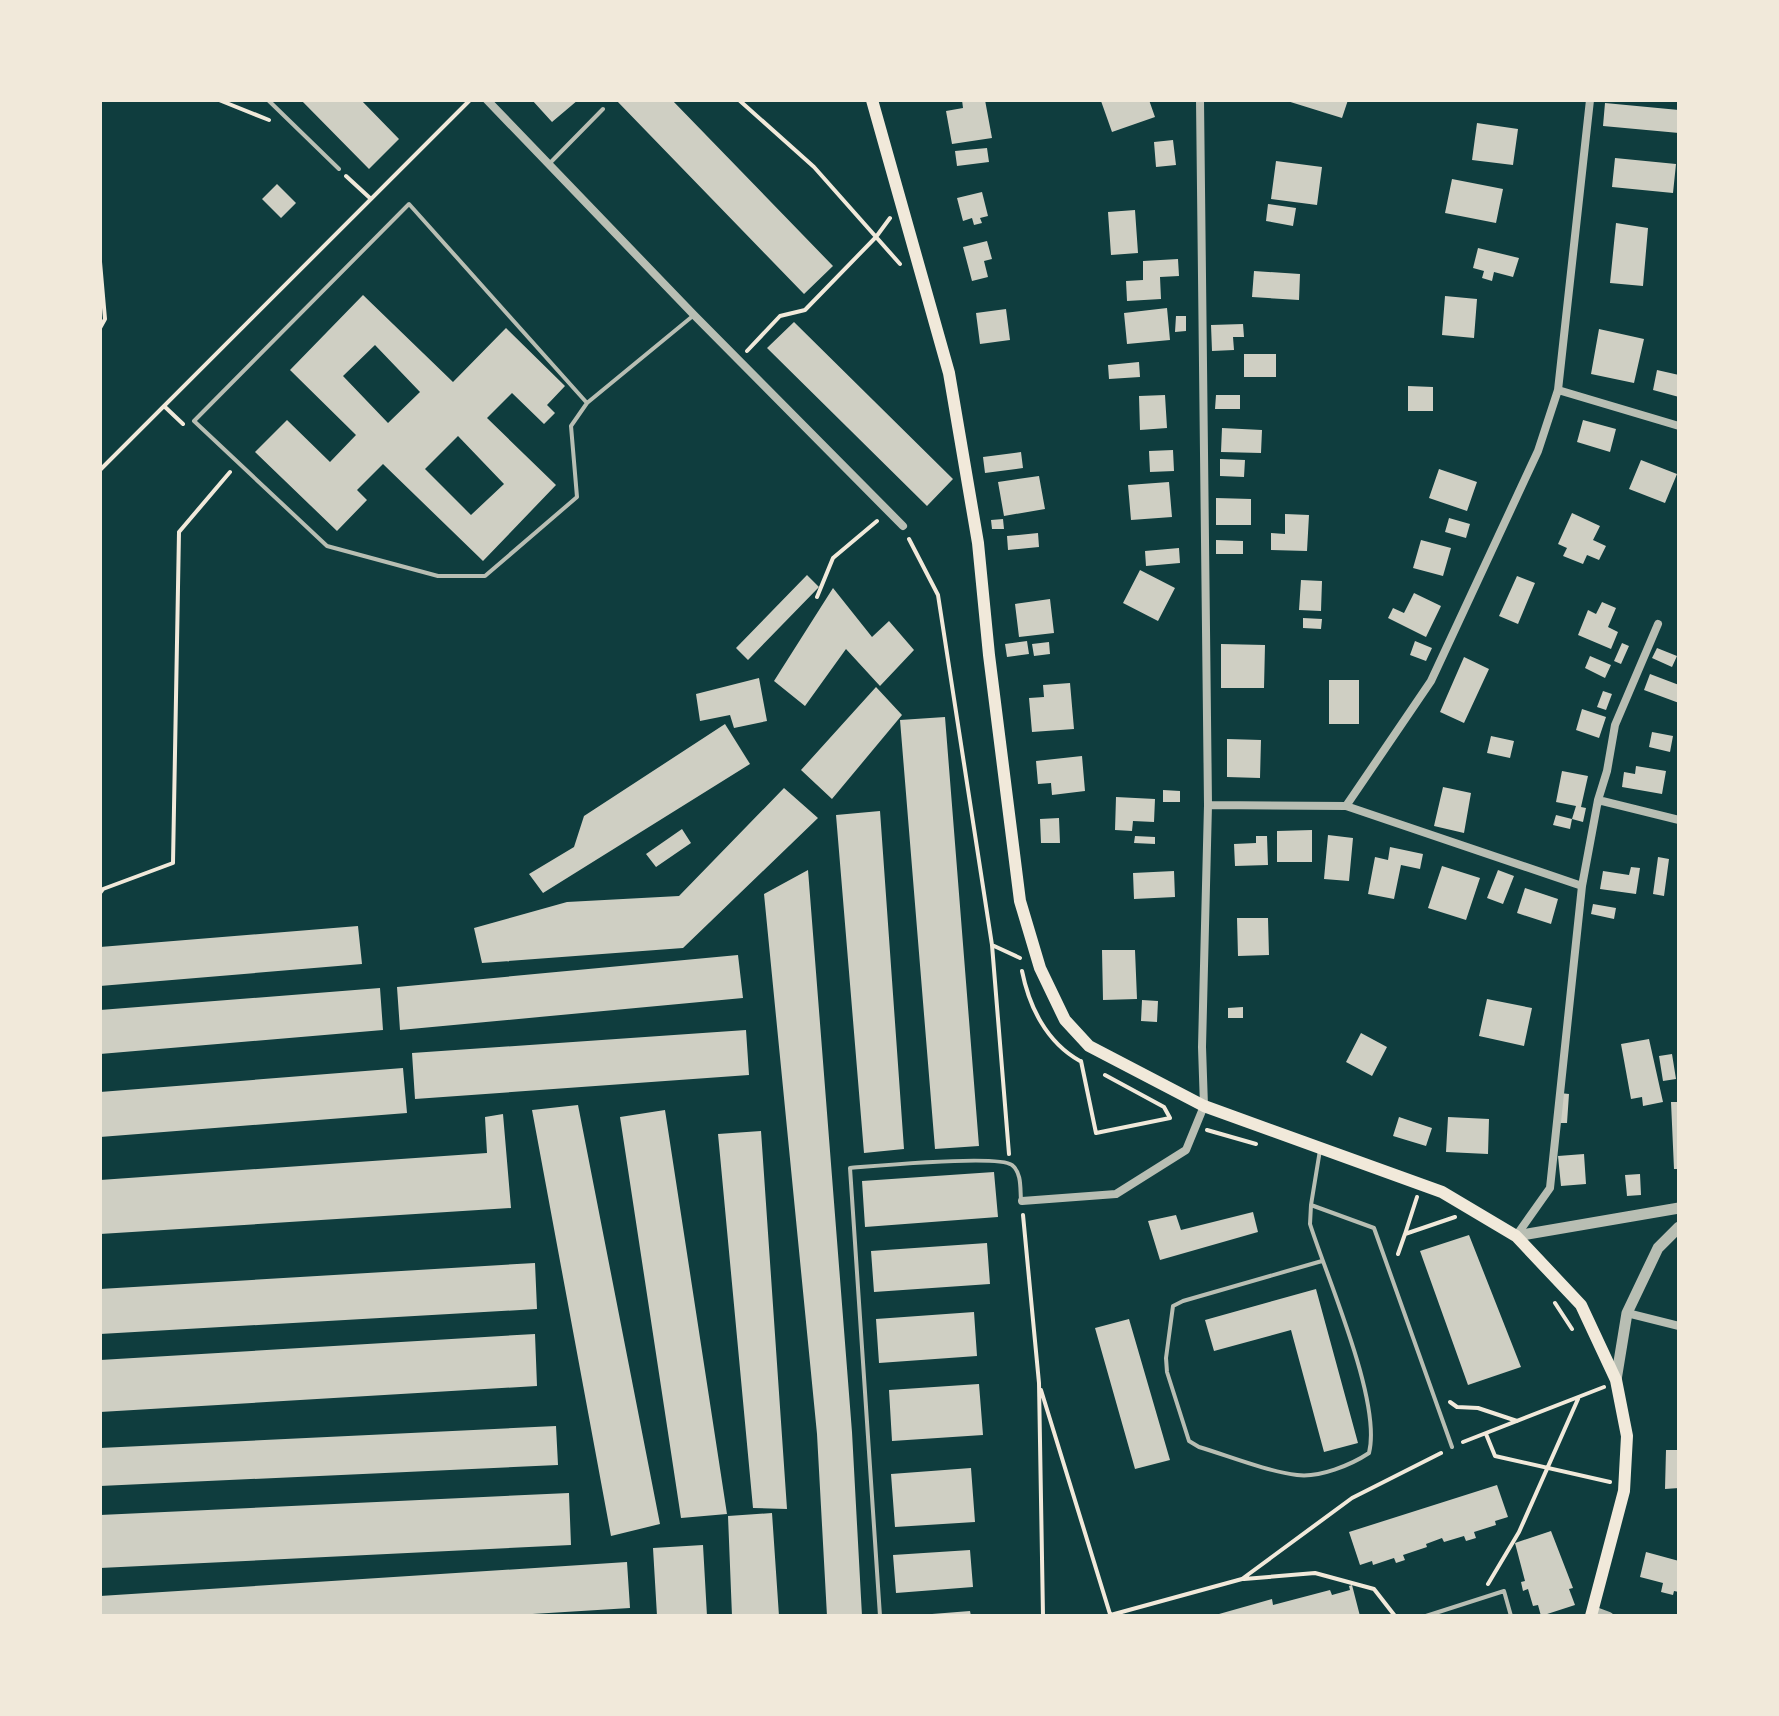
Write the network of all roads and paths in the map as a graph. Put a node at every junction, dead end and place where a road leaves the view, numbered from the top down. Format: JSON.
{"nodes":[{"id":1,"x":219,"y":100,"type":"edge"},
{"id":2,"x":268,"y":100,"type":"edge"},
{"id":3,"x":470,"y":100,"type":"edge"},
{"id":4,"x":487,"y":100,"type":"edge"},
{"id":5,"x":739,"y":100,"type":"edge"},
{"id":6,"x":872,"y":100,"type":"edge"},
{"id":7,"x":1200,"y":100,"type":"edge"},
{"id":8,"x":1590,"y":100,"type":"edge"},
{"id":9,"x":603,"y":109,"type":"dead end"},
{"id":10,"x":273,"y":122,"type":"dead end"},
{"id":11,"x":549,"y":164,"type":"junction"},
{"id":12,"x":339,"y":169,"type":"joint"},
{"id":13,"x":371,"y":199,"type":"junction"},
{"id":14,"x":901,"y":203,"type":"junction"},
{"id":15,"x":876,"y":237,"type":"junction"},
{"id":16,"x":100,"y":262,"type":"edge"},
{"id":17,"x":905,"y":269,"type":"dead end"},
{"id":18,"x":694,"y":315,"type":"junction"},
{"id":19,"x":100,"y":328,"type":"edge"},
{"id":20,"x":739,"y":360,"type":"junction"},
{"id":21,"x":1558,"y":390,"type":"junction"},
{"id":22,"x":587,"y":403,"type":"junction"},
{"id":23,"x":164,"y":406,"type":"junction"},
{"id":24,"x":1679,"y":426,"type":"edge"},
{"id":25,"x":187,"y":428,"type":"dead end"},
{"id":26,"x":100,"y":470,"type":"edge"},
{"id":27,"x":231,"y":471,"type":"dead end"},
{"id":28,"x":888,"y":511,"type":"junction"},
{"id":29,"x":903,"y":526,"type":"joint"},
{"id":30,"x":817,"y":597,"type":"dead end"},
{"id":31,"x":1658,"y":624,"type":"dead end"},
{"id":32,"x":1598,"y":800,"type":"junction"},
{"id":33,"x":1208,"y":805,"type":"junction"},
{"id":34,"x":1346,"y":806,"type":"junction"},
{"id":35,"x":1679,"y":820,"type":"edge"},
{"id":36,"x":1582,"y":886,"type":"junction"},
{"id":37,"x":100,"y":893,"type":"edge"},
{"id":38,"x":992,"y":945,"type":"junction"},
{"id":39,"x":1040,"y":968,"type":"junction"},
{"id":40,"x":1081,"y":1061,"type":"dead end"},
{"id":41,"x":1204,"y":1106,"type":"junction"},
{"id":42,"x":1170,"y":1118,"type":"dead end"},
{"id":43,"x":1195,"y":1126,"type":"junction"},
{"id":44,"x":1096,"y":1133,"type":"dead end"},
{"id":45,"x":1264,"y":1147,"type":"dead end"},
{"id":46,"x":1321,"y":1148,"type":"junction"},
{"id":47,"x":1010,"y":1163,"type":"junction"},
{"id":48,"x":1417,"y":1196,"type":"dead end"},
{"id":49,"x":1022,"y":1201,"type":"junction"},
{"id":50,"x":1311,"y":1205,"type":"junction"},
{"id":51,"x":1679,"y":1208,"type":"edge"},
{"id":52,"x":1453,"y":1209,"type":"dead end"},
{"id":53,"x":1679,"y":1227,"type":"edge"},
{"id":54,"x":1405,"y":1234,"type":"junction"},
{"id":55,"x":1516,"y":1236,"type":"junction"},
{"id":56,"x":1322,"y":1261,"type":"junction"},
{"id":57,"x":1402,"y":1267,"type":"dead end"},
{"id":58,"x":1554,"y":1302,"type":"dead end"},
{"id":59,"x":1627,"y":1313,"type":"junction"},
{"id":60,"x":1679,"y":1326,"type":"edge"},
{"id":61,"x":1578,"y":1340,"type":"dead end"},
{"id":62,"x":1596,"y":1375,"type":"dead end"},
{"id":63,"x":1616,"y":1380,"type":"junction"},
{"id":64,"x":1039,"y":1383,"type":"junction"},
{"id":65,"x":1602,"y":1387,"type":"junction"},
{"id":66,"x":1449,"y":1399,"type":"dead end"},
{"id":67,"x":1578,"y":1399,"type":"junction"},
{"id":68,"x":1605,"y":1399,"type":"dead end"},
{"id":69,"x":1518,"y":1421,"type":"junction"},
{"id":70,"x":1486,"y":1434,"type":"junction"},
{"id":71,"x":1452,"y":1447,"type":"junction"},
{"id":72,"x":1548,"y":1467,"type":"junction"},
{"id":73,"x":1613,"y":1473,"type":"dead end"},
{"id":74,"x":1242,"y":1579,"type":"junction"},
{"id":75,"x":1478,"y":1599,"type":"junction"},
{"id":76,"x":1592,"y":1613,"type":"edge"},
{"id":77,"x":1109,"y":1615,"type":"edge"},
{"id":78,"x":880,"y":1616,"type":"edge"},
{"id":79,"x":1043,"y":1616,"type":"edge"},
{"id":80,"x":1395,"y":1616,"type":"edge"},
{"id":81,"x":1426,"y":1616,"type":"edge"},
{"id":82,"x":1511,"y":1616,"type":"edge"},
{"id":83,"x":1609,"y":1616,"type":"edge"}],
"edges":[{"from":1,"to":10,"type":"path"},
{"from":2,"to":12,"type":"lane"},
{"from":3,"to":13,"type":"path"},
{"from":4,"to":11,"type":"street"},
{"from":5,"to":15,"type":"path"},
{"from":6,"to":14,"type":"main road"},
{"from":7,"to":33,"type":"street"},
{"from":8,"to":21,"type":"street"},
{"from":9,"to":11,"type":"lane"},
{"from":11,"to":18,"type":"street"},
{"from":12,"to":13,"type":"path"},
{"from":13,"to":23,"type":"path"},
{"from":14,"to":15,"type":"path"},
{"from":14,"to":39,"type":"main road"},
{"from":15,"to":17,"type":"path"},
{"from":15,"to":20,"type":"path"},
{"from":16,"to":19,"type":"path"},
{"from":18,"to":20,"type":"street"},
{"from":18,"to":22,"type":"lane"},
{"from":20,"to":28,"type":"street"},
{"from":21,"to":24,"type":"street"},
{"from":21,"to":34,"type":"street"},
{"from":22,"to":22,"type":"lane"},
{"from":23,"to":25,"type":"path"},
{"from":23,"to":26,"type":"path"},
{"from":27,"to":37,"type":"path"},
{"from":28,"to":29,"type":"street"},
{"from":28,"to":30,"type":"path"},
{"from":29,"to":38,"type":"path"},
{"from":31,"to":32,"type":"street"},
{"from":32,"to":35,"type":"street"},
{"from":32,"to":36,"type":"street"},
{"from":33,"to":34,"type":"street"},
{"from":33,"to":41,"type":"street"},
{"from":34,"to":36,"type":"street"},
{"from":36,"to":55,"type":"street"},
{"from":38,"to":39,"type":"path"},
{"from":38,"to":47,"type":"path"},
{"from":39,"to":41,"type":"main road"},
{"from":40,"to":44,"type":"path"},
{"from":41,"to":43,"type":"street"},
{"from":41,"to":46,"type":"main road"},
{"from":42,"to":43,"type":"path"},
{"from":43,"to":45,"type":"path"},
{"from":43,"to":49,"type":"street"},
{"from":46,"to":50,"type":"lane"},
{"from":46,"to":55,"type":"main road"},
{"from":47,"to":49,"type":"lane"},
{"from":47,"to":78,"type":"lane"},
{"from":48,"to":54,"type":"path"},
{"from":49,"to":64,"type":"path"},
{"from":50,"to":56,"type":"lane"},
{"from":50,"to":71,"type":"lane"},
{"from":51,"to":55,"type":"street"},
{"from":52,"to":54,"type":"path"},
{"from":53,"to":59,"type":"street"},
{"from":54,"to":57,"type":"path"},
{"from":55,"to":63,"type":"main road"},
{"from":56,"to":56,"type":"lane"},
{"from":58,"to":61,"type":"path"},
{"from":59,"to":60,"type":"street"},
{"from":59,"to":63,"type":"street"},
{"from":62,"to":65,"type":"path"},
{"from":63,"to":65,"type":"path"},
{"from":63,"to":76,"type":"main road"},
{"from":64,"to":77,"type":"path"},
{"from":64,"to":79,"type":"path"},
{"from":65,"to":67,"type":"path"},
{"from":65,"to":68,"type":"path"},
{"from":66,"to":69,"type":"path"},
{"from":67,"to":69,"type":"path"},
{"from":67,"to":72,"type":"path"},
{"from":69,"to":70,"type":"path"},
{"from":70,"to":71,"type":"path"},
{"from":70,"to":72,"type":"path"},
{"from":71,"to":74,"type":"path"},
{"from":72,"to":73,"type":"path"},
{"from":72,"to":75,"type":"path"},
{"from":74,"to":77,"type":"path"},
{"from":74,"to":80,"type":"path"},
{"from":75,"to":81,"type":"lane"},
{"from":75,"to":82,"type":"lane"},
{"from":76,"to":83,"type":"street"}]}
